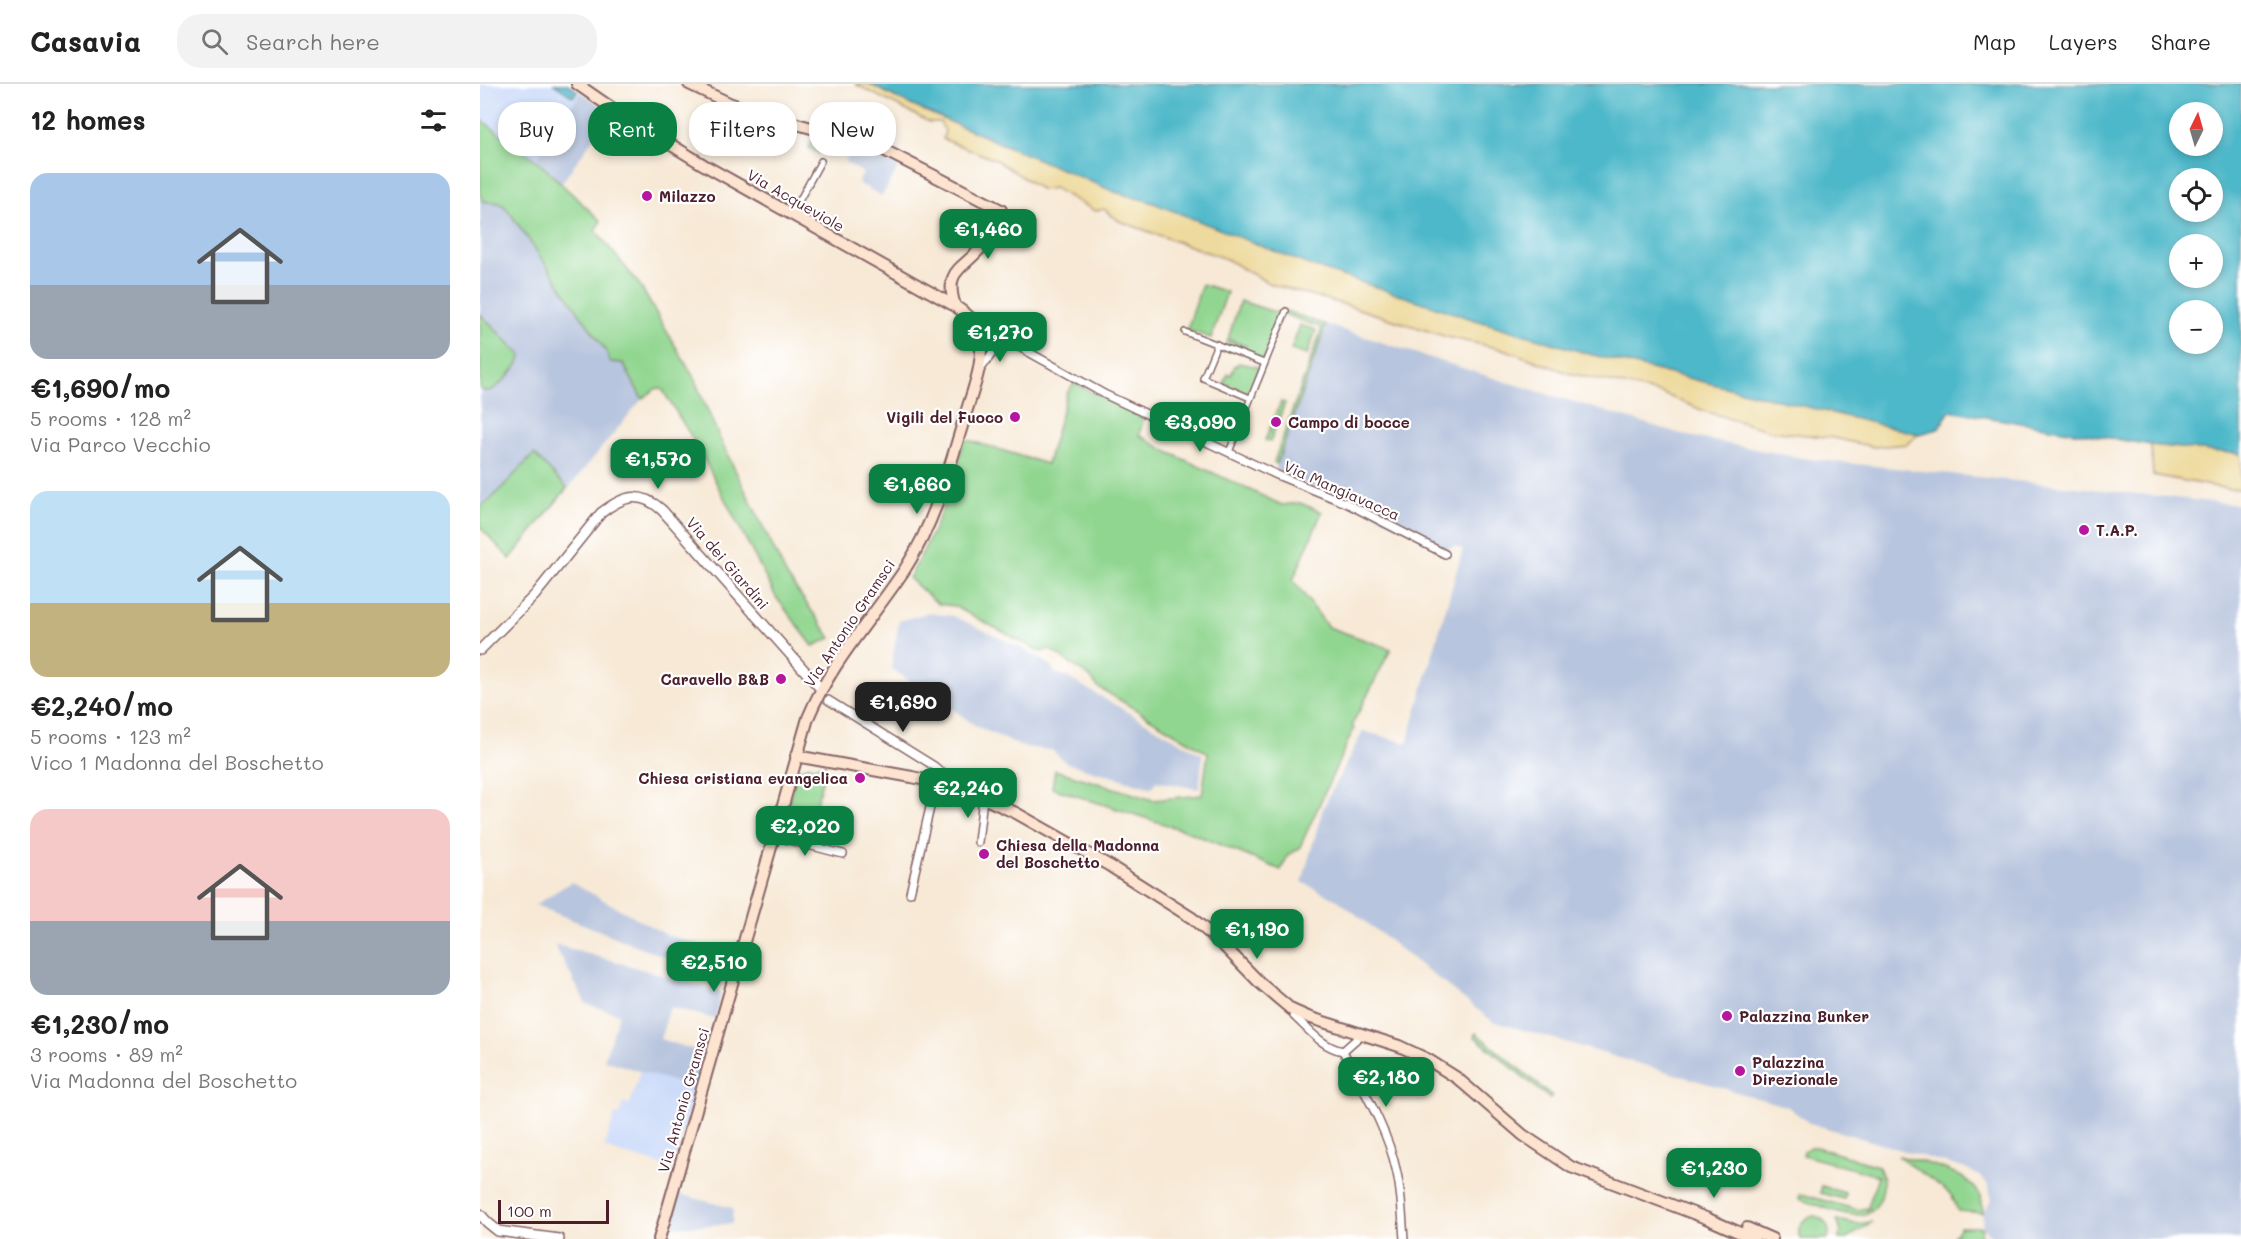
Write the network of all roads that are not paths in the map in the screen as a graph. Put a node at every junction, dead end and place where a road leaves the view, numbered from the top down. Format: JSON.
{"nodes":[{"id":1,"x":577,"y":84,"type":"edge"},
{"id":2,"x":689,"y":84,"type":"edge"},
{"id":3,"x":821,"y":160,"type":"dead end"},
{"id":4,"x":791,"y":215,"type":"junction"},
{"id":5,"x":955,"y":306,"type":"junction"},
{"id":6,"x":1286,"y":311,"type":"dead end"},
{"id":7,"x":973,"y":318,"type":"junction"},
{"id":8,"x":1185,"y":332,"type":"dead end"},
{"id":9,"x":1003,"y":338,"type":"junction"},
{"id":10,"x":1216,"y":344,"type":"junction"},
{"id":11,"x":1264,"y":363,"type":"junction"},
{"id":12,"x":977,"y":375,"type":"junction"},
{"id":13,"x":1250,"y":398,"type":"junction"},
{"id":14,"x":1229,"y":452,"type":"junction"},
{"id":15,"x":1445,"y":554,"type":"dead end"},
{"id":16,"x":480,"y":650,"type":"edge"},
{"id":17,"x":822,"y":694,"type":"junction"},
{"id":18,"x":796,"y":756,"type":"junction"},
{"id":19,"x":936,"y":782,"type":"junction"},
{"id":20,"x":961,"y":788,"type":"junction"},
{"id":21,"x":983,"y":798,"type":"junction"},
{"id":22,"x":773,"y":836,"type":"junction"},
{"id":23,"x":978,"y":842,"type":"dead end"},
{"id":24,"x":843,"y":854,"type":"dead end"},
{"id":25,"x":910,"y":892,"type":"dead end"},
{"id":26,"x":1292,"y":1010,"type":"junction"},
{"id":27,"x":1361,"y":1035,"type":"junction"},
{"id":28,"x":1343,"y":1051,"type":"junction"},
{"id":29,"x":1644,"y":1194,"type":"junction"},
{"id":30,"x":480,"y":1214,"type":"edge"},
{"id":31,"x":559,"y":1239,"type":"edge"},
{"id":32,"x":659,"y":1239,"type":"edge"},
{"id":33,"x":1404,"y":1239,"type":"edge"},
{"id":34,"x":1754,"y":1239,"type":"edge"},
{"id":35,"x":1772,"y":1239,"type":"edge"}],
"edges":[{"from":1,"to":4,"type":"main road","name":"Via Acqueviole"},
{"from":2,"to":5,"type":"main road"},
{"from":3,"to":4,"type":"street"},
{"from":4,"to":5,"type":"main road","name":"Via Acqueviole"},
{"from":5,"to":7,"type":"main road","name":"Via Acqueviole"},
{"from":6,"to":11,"type":"street"},
{"from":7,"to":9,"type":"street","name":"Via Mangiavacca"},
{"from":7,"to":12,"type":"main road","name":"Via Antonio Gramsci"},
{"from":8,"to":10,"type":"street"},
{"from":9,"to":12,"type":"street","name":"Via Antonio Gramsci"},
{"from":9,"to":14,"type":"street","name":"Via Mangiavacca"},
{"from":10,"to":11,"type":"street"},
{"from":10,"to":13,"type":"street"},
{"from":11,"to":13,"type":"street"},
{"from":12,"to":17,"type":"main road","name":"Via Antonio Gramsci"},
{"from":13,"to":14,"type":"street"},
{"from":14,"to":15,"type":"street","name":"Via Mangiavacca"},
{"from":16,"to":17,"type":"street","name":"Via dei Giardini"},
{"from":17,"to":18,"type":"main road","name":"Via Antonio Gramsci"},
{"from":17,"to":20,"type":"street"},
{"from":18,"to":19,"type":"main road"},
{"from":18,"to":22,"type":"main road","name":"Via Antonio Gramsci"},
{"from":19,"to":20,"type":"main road"},
{"from":19,"to":25,"type":"street"},
{"from":20,"to":21,"type":"main road"},
{"from":21,"to":23,"type":"street"},
{"from":21,"to":26,"type":"main road"},
{"from":22,"to":24,"type":"street"},
{"from":22,"to":32,"type":"main road","name":"Via Antonio Gramsci"},
{"from":26,"to":27,"type":"main road"},
{"from":26,"to":28,"type":"street"},
{"from":27,"to":28,"type":"street"},
{"from":27,"to":29,"type":"main road"},
{"from":28,"to":33,"type":"street"},
{"from":29,"to":34,"type":"main road"},
{"from":29,"to":35,"type":"main road"},
{"from":30,"to":31,"type":"street"}]}
